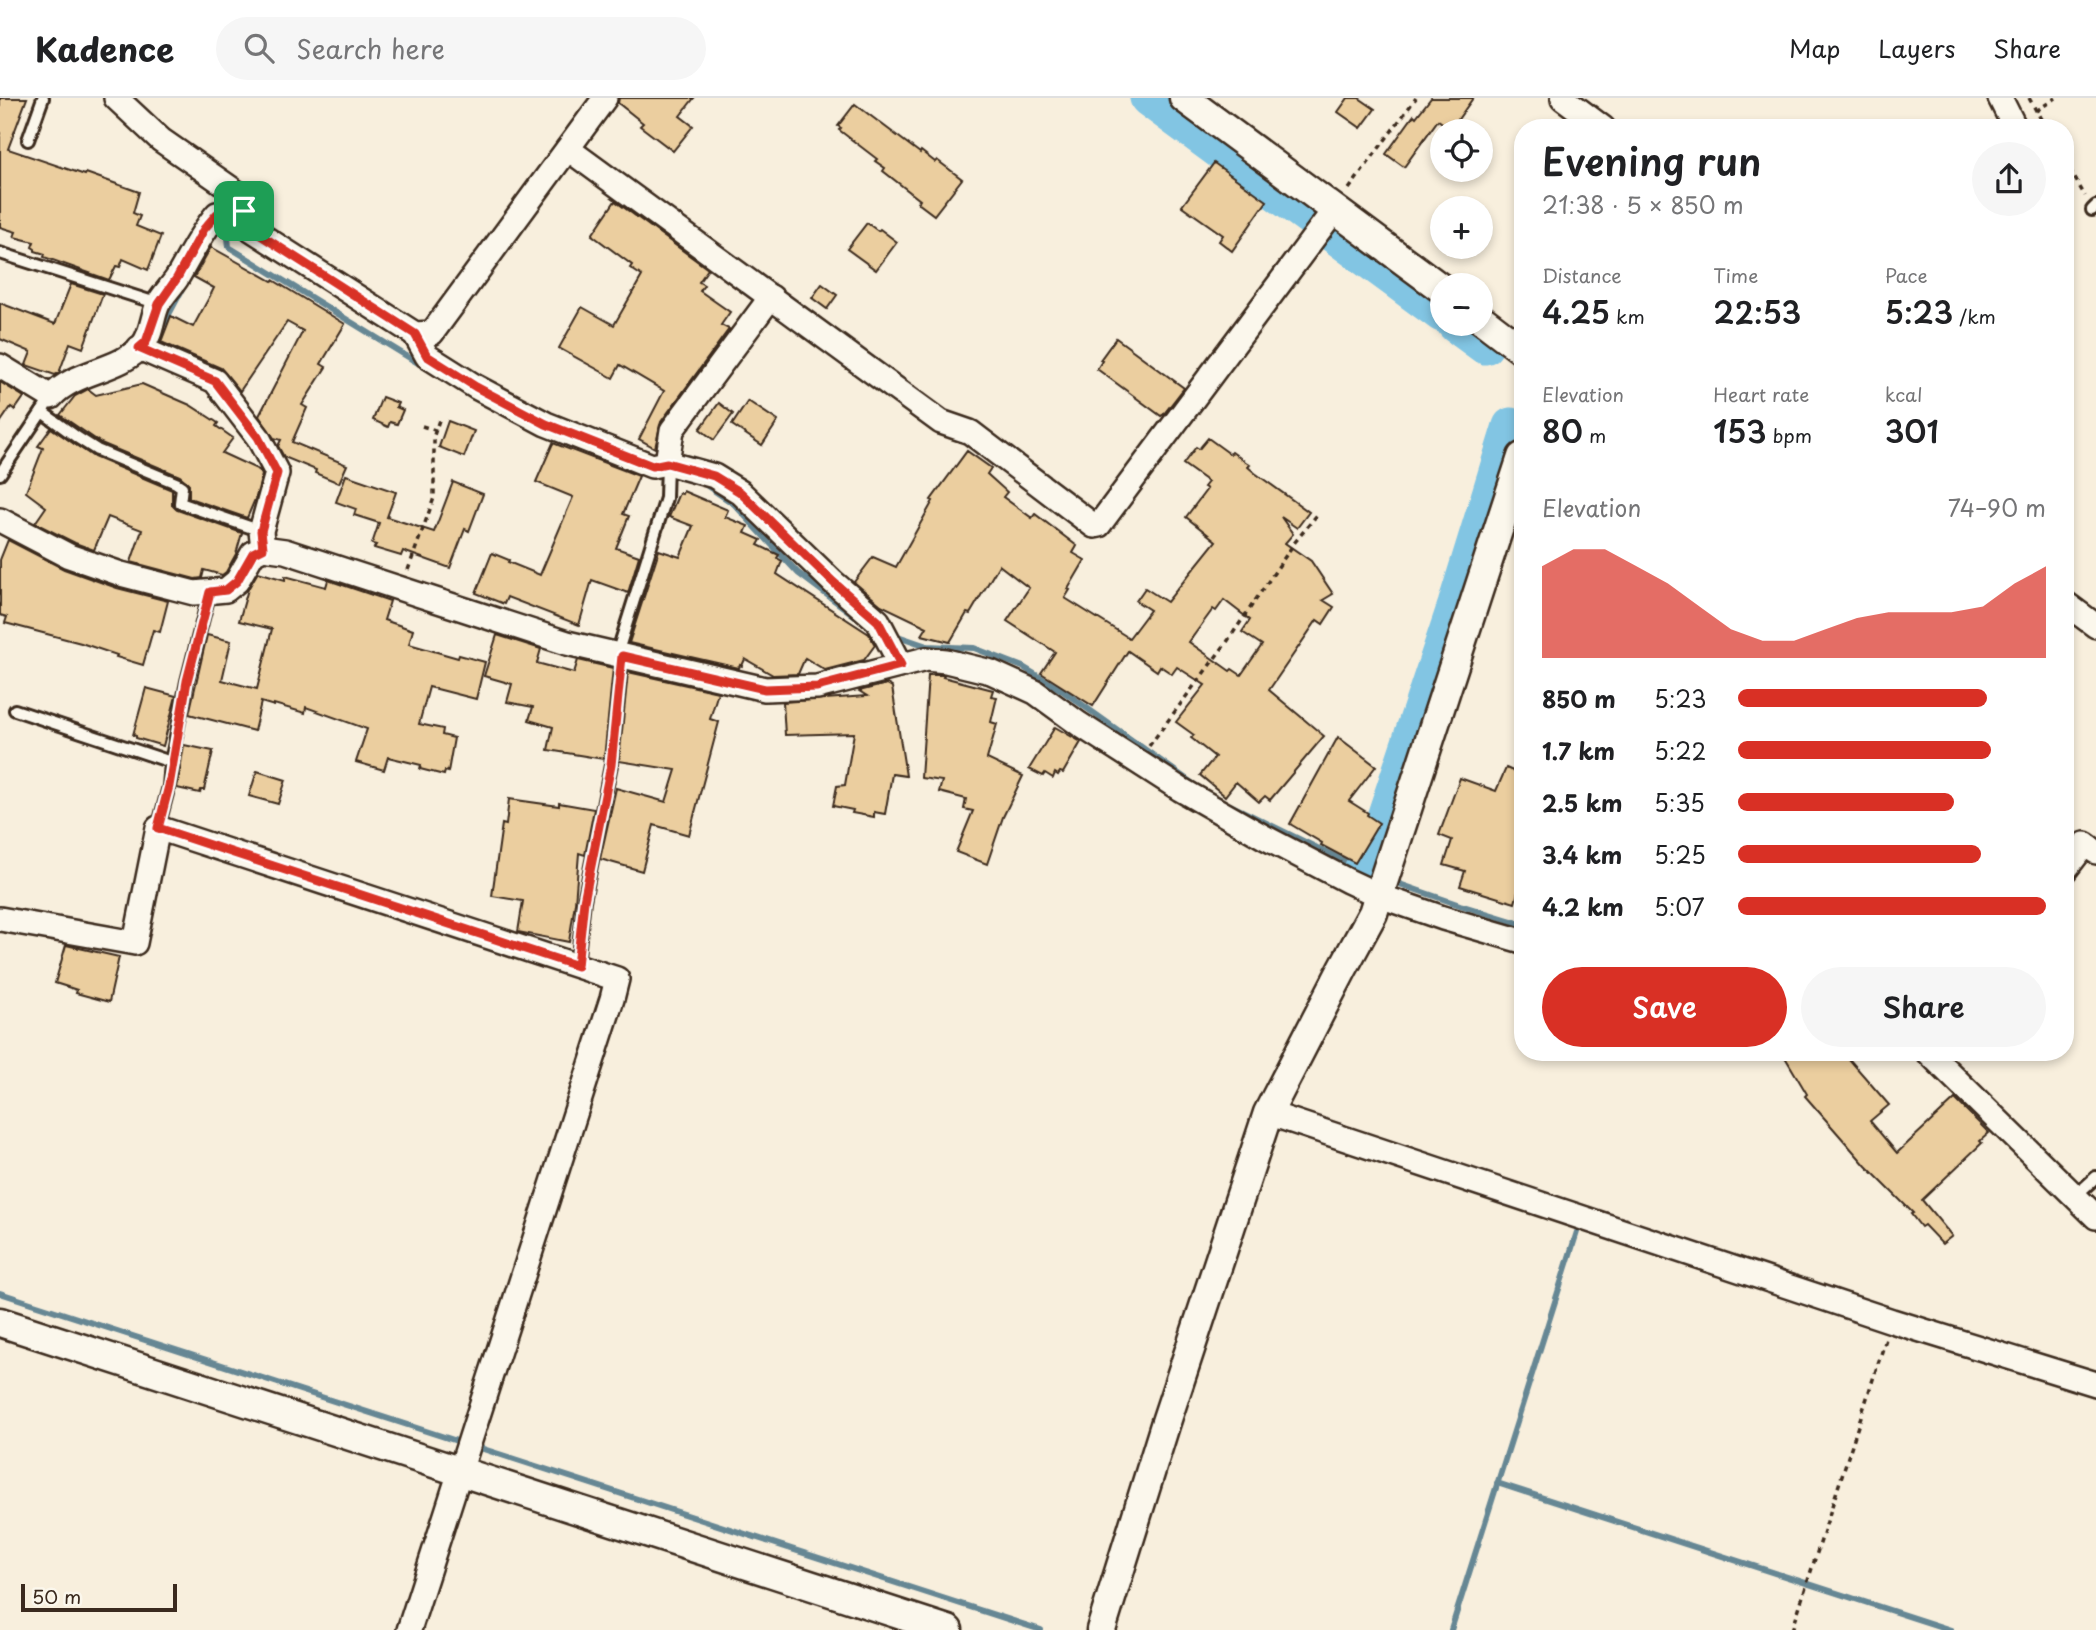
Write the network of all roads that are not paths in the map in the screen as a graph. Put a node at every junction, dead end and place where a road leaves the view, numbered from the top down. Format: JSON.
{"nodes":[{"id":1,"x":43,"y":98,"type":"edge"},
{"id":2,"x":116,"y":98,"type":"edge"},
{"id":3,"x":605,"y":98,"type":"edge"},
{"id":4,"x":1184,"y":98,"type":"edge"},
{"id":5,"x":1563,"y":98,"type":"edge"},
{"id":6,"x":2000,"y":98,"type":"edge"},
{"id":7,"x":1591,"y":119,"type":"edge"},
{"id":8,"x":2010,"y":119,"type":"edge"},
{"id":9,"x":28,"y":140,"type":"dead end"},
{"id":10,"x":568,"y":149,"type":"junction"},
{"id":11,"x":1335,"y":209,"type":"junction"},
{"id":12,"x":244,"y":211,"type":"junction"},
{"id":13,"x":0,"y":253,"type":"edge"},
{"id":14,"x":1430,"y":280,"type":"edge"},
{"id":15,"x":771,"y":297,"type":"junction"},
{"id":16,"x":159,"y":304,"type":"junction"},
{"id":17,"x":1493,"y":328,"type":"edge"},
{"id":18,"x":415,"y":334,"type":"junction"},
{"id":19,"x":1514,"y":344,"type":"edge"},
{"id":20,"x":139,"y":348,"type":"junction"},
{"id":21,"x":0,"y":366,"type":"edge"},
{"id":22,"x":46,"y":405,"type":"junction"},
{"id":23,"x":667,"y":463,"type":"junction"},
{"id":24,"x":0,"y":474,"type":"edge"},
{"id":25,"x":1514,"y":482,"type":"edge"},
{"id":26,"x":0,"y":520,"type":"edge"},
{"id":27,"x":262,"y":540,"type":"junction"},
{"id":28,"x":210,"y":592,"type":"junction"},
{"id":29,"x":2074,"y":610,"type":"edge"},
{"id":30,"x":2096,"y":626,"type":"edge"},
{"id":31,"x":620,"y":655,"type":"junction"},
{"id":32,"x":901,"y":665,"type":"junction"},
{"id":33,"x":15,"y":710,"type":"dead end"},
{"id":34,"x":172,"y":762,"type":"junction"},
{"id":35,"x":158,"y":828,"type":"junction"},
{"id":36,"x":2096,"y":852,"type":"edge"},
{"id":37,"x":2074,"y":858,"type":"edge"},
{"id":38,"x":1380,"y":896,"type":"junction"},
{"id":39,"x":0,"y":919,"type":"edge"},
{"id":40,"x":1514,"y":939,"type":"edge"},
{"id":41,"x":577,"y":966,"type":"junction"},
{"id":42,"x":1939,"y":1061,"type":"edge"},
{"id":43,"x":1268,"y":1113,"type":"junction"},
{"id":44,"x":2096,"y":1177,"type":"edge"},
{"id":45,"x":2074,"y":1197,"type":"junction"},
{"id":46,"x":2096,"y":1217,"type":"edge"},
{"id":47,"x":0,"y":1322,"type":"edge"},
{"id":48,"x":2096,"y":1384,"type":"edge"},
{"id":49,"x":466,"y":1452,"type":"junction"},
{"id":50,"x":409,"y":1630,"type":"edge"},
{"id":51,"x":948,"y":1630,"type":"edge"},
{"id":52,"x":1101,"y":1630,"type":"edge"}],
"edges":[{"from":1,"to":9,"type":"lane"},
{"from":2,"to":12,"type":"street"},
{"from":3,"to":10,"type":"street"},
{"from":4,"to":11,"type":"street"},
{"from":5,"to":7,"type":"street"},
{"from":6,"to":8,"type":"street"},
{"from":10,"to":15,"type":"street"},
{"from":10,"to":18,"type":"street"},
{"from":11,"to":14,"type":"street"},
{"from":11,"to":15,"type":"street"},
{"from":12,"to":16,"type":"street"},
{"from":12,"to":18,"type":"street"},
{"from":13,"to":16,"type":"lane"},
{"from":15,"to":23,"type":"street"},
{"from":16,"to":20,"type":"street"},
{"from":17,"to":19,"type":"street"},
{"from":18,"to":23,"type":"street"},
{"from":20,"to":22,"type":"street"},
{"from":20,"to":27,"type":"street"},
{"from":21,"to":22,"type":"street"},
{"from":22,"to":24,"type":"lane"},
{"from":22,"to":27,"type":"lane"},
{"from":23,"to":31,"type":"lane"},
{"from":23,"to":32,"type":"street"},
{"from":25,"to":38,"type":"street"},
{"from":26,"to":28,"type":"street"},
{"from":27,"to":28,"type":"street"},
{"from":27,"to":31,"type":"street"},
{"from":28,"to":34,"type":"lane"},
{"from":29,"to":30,"type":"street"},
{"from":31,"to":32,"type":"street"},
{"from":31,"to":41,"type":"lane"},
{"from":32,"to":38,"type":"street"},
{"from":33,"to":34,"type":"lane"},
{"from":34,"to":35,"type":"lane"},
{"from":35,"to":39,"type":"street"},
{"from":35,"to":41,"type":"street"},
{"from":36,"to":37,"type":"street"},
{"from":38,"to":40,"type":"street"},
{"from":38,"to":43,"type":"street"},
{"from":41,"to":49,"type":"street"},
{"from":42,"to":45,"type":"street"},
{"from":43,"to":48,"type":"street"},
{"from":43,"to":52,"type":"street"},
{"from":44,"to":45,"type":"lane"},
{"from":45,"to":46,"type":"street"},
{"from":47,"to":49,"type":"street"},
{"from":49,"to":50,"type":"street"},
{"from":49,"to":51,"type":"street"}]}
